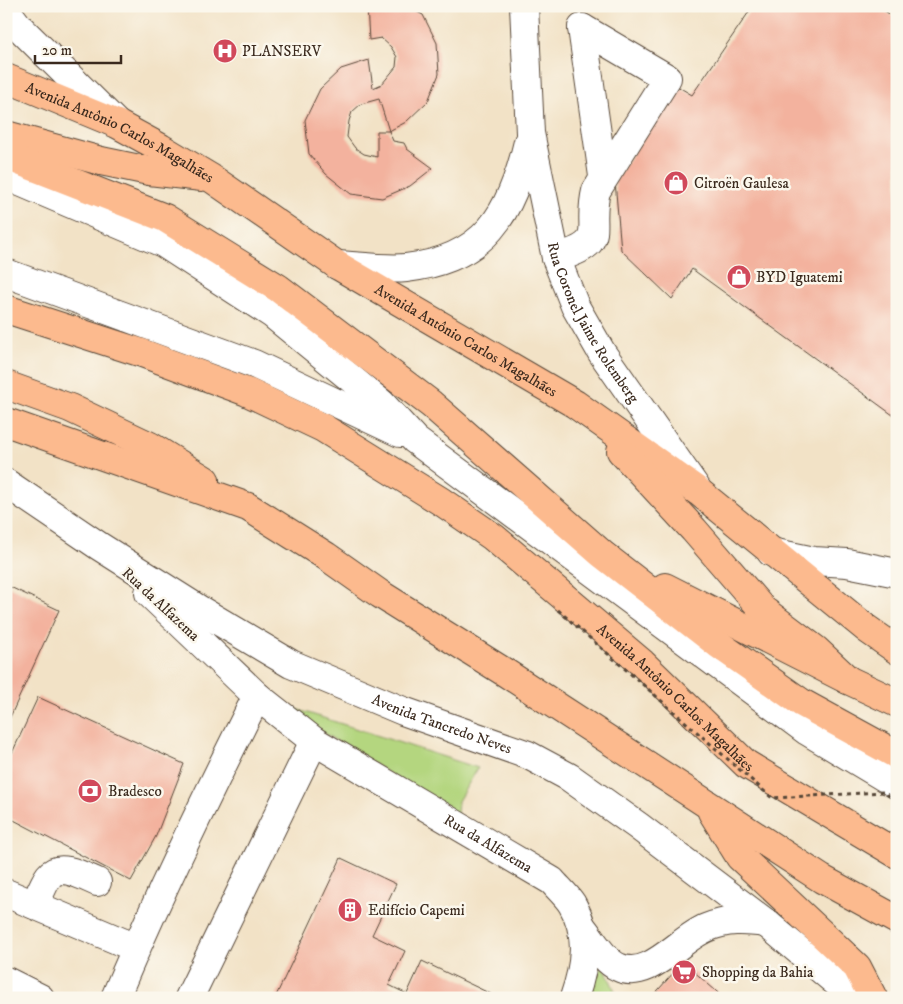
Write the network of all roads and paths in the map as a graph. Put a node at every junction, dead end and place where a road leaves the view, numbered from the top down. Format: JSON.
{"nodes":[{"id":1,"x":524,"y":6,"type":"edge"},
{"id":2,"x":6,"y":10,"type":"edge"},
{"id":3,"x":6,"y":78,"type":"edge"},
{"id":4,"x":117,"y":124,"type":"junction"},
{"id":5,"x":530,"y":133,"type":"junction"},
{"id":6,"x":6,"y":135,"type":"edge"},
{"id":7,"x":6,"y":156,"type":"edge"},
{"id":8,"x":6,"y":176,"type":"edge"},
{"id":9,"x":604,"y":176,"type":"junction"},
{"id":10,"x":211,"y":178,"type":"junction"},
{"id":11,"x":556,"y":258,"type":"junction"},
{"id":12,"x":337,"y":265,"type":"junction"},
{"id":13,"x":6,"y":273,"type":"edge"},
{"id":14,"x":6,"y":309,"type":"edge"},
{"id":15,"x":6,"y":385,"type":"edge"},
{"id":16,"x":576,"y":404,"type":"junction"},
{"id":17,"x":6,"y":422,"type":"edge"},
{"id":18,"x":415,"y":440,"type":"junction"},
{"id":19,"x":6,"y":484,"type":"edge"},
{"id":20,"x":699,"y":492,"type":"junction"},
{"id":21,"x":248,"y":507,"type":"junction"},
{"id":22,"x":98,"y":546,"type":"junction"},
{"id":23,"x":771,"y":552,"type":"junction"},
{"id":24,"x":602,"y":554,"type":"junction"},
{"id":25,"x":897,"y":573,"type":"edge"},
{"id":26,"x":558,"y":610,"type":"dead end"},
{"id":27,"x":897,"y":650,"type":"edge"},
{"id":28,"x":848,"y":680,"type":"junction"},
{"id":29,"x":258,"y":696,"type":"junction"},
{"id":30,"x":897,"y":703,"type":"edge"},
{"id":31,"x":314,"y":741,"type":"junction"},
{"id":32,"x":897,"y":755,"type":"edge"},
{"id":33,"x":897,"y":785,"type":"edge"},
{"id":34,"x":897,"y":801,"type":"edge"},
{"id":35,"x":709,"y":806,"type":"junction"},
{"id":36,"x":897,"y":854,"type":"edge"},
{"id":37,"x":97,"y":882,"type":"dead end"},
{"id":38,"x":6,"y":892,"type":"edge"},
{"id":39,"x":35,"y":905,"type":"junction"},
{"id":40,"x":897,"y":920,"type":"edge"},
{"id":41,"x":766,"y":923,"type":"junction"},
{"id":42,"x":582,"y":927,"type":"junction"},
{"id":43,"x":136,"y":948,"type":"junction"},
{"id":44,"x":6,"y":981,"type":"edge"},
{"id":45,"x":40,"y":998,"type":"edge"},
{"id":46,"x":116,"y":998,"type":"edge"},
{"id":47,"x":189,"y":998,"type":"edge"},
{"id":48,"x":574,"y":998,"type":"edge"},
{"id":49,"x":855,"y":998,"type":"edge"},
{"id":50,"x":873,"y":998,"type":"edge"}],
"edges":[{"from":1,"to":5,"type":"street","name":"Rua Coronel Jaime Rolemberg"},
{"from":2,"to":4,"type":"street"},
{"from":3,"to":4,"type":"main road","name":"Avenida Antônio Carlos Magalhães"},
{"from":4,"to":10,"type":"main road","name":"Avenida Antônio Carlos Magalhães"},
{"from":5,"to":11,"type":"street","name":"Rua Coronel Jaime Rolemberg"},
{"from":5,"to":12,"type":"street","name":"Rua Coronel Jaime Rolemberg"},
{"from":6,"to":10,"type":"main road"},
{"from":7,"to":24,"type":"main road"},
{"from":8,"to":18,"type":"street"},
{"from":9,"to":9,"type":"street"},
{"from":9,"to":11,"type":"street"},
{"from":10,"to":12,"type":"main road","name":"Avenida Antônio Carlos Magalhães"},
{"from":11,"to":20,"type":"street","name":"Rua Coronel Jaime Rolemberg"},
{"from":12,"to":16,"type":"main road","name":"Avenida Antônio Carlos Magalhães"},
{"from":13,"to":18,"type":"street"},
{"from":14,"to":36,"type":"main road","name":"Avenida Antônio Carlos Magalhães"},
{"from":15,"to":21,"type":"main road"},
{"from":16,"to":20,"type":"main road","name":"Avenida Antônio Carlos Magalhães"},
{"from":16,"to":28,"type":"main road"},
{"from":17,"to":21,"type":"main road"},
{"from":18,"to":33,"type":"street"},
{"from":19,"to":22,"type":"street","name":"Avenida Tancredo Neves"},
{"from":20,"to":23,"type":"main road","name":"Avenida Antônio Carlos Magalhães"},
{"from":21,"to":35,"type":"main road"},
{"from":22,"to":29,"type":"street","name":"Rua da Alfazema"},
{"from":22,"to":41,"type":"street","name":"Avenida Tancredo Neves"},
{"from":23,"to":25,"type":"street"},
{"from":23,"to":27,"type":"main road","name":"Avenida Antônio Carlos Magalhães"},
{"from":24,"to":28,"type":"main road"},
{"from":24,"to":32,"type":"main road"},
{"from":26,"to":34,"type":"path","bridge":true},
{"from":28,"to":30,"type":"main road"},
{"from":29,"to":31,"type":"street","name":"Rua da Alfazema"},
{"from":29,"to":43,"type":"street"},
{"from":31,"to":42,"type":"street","name":"Rua da Alfazema"},
{"from":31,"to":47,"type":"street"},
{"from":35,"to":40,"type":"main road"},
{"from":35,"to":50,"type":"main road"},
{"from":37,"to":39,"type":"street"},
{"from":38,"to":39,"type":"street"},
{"from":39,"to":43,"type":"street"},
{"from":41,"to":42,"type":"street"},
{"from":41,"to":49,"type":"street","name":"Avenida Tancredo Neves"},
{"from":42,"to":48,"type":"street","name":"Rua da Alfazema"},
{"from":43,"to":46,"type":"street"},
{"from":44,"to":45,"type":"street"}]}
